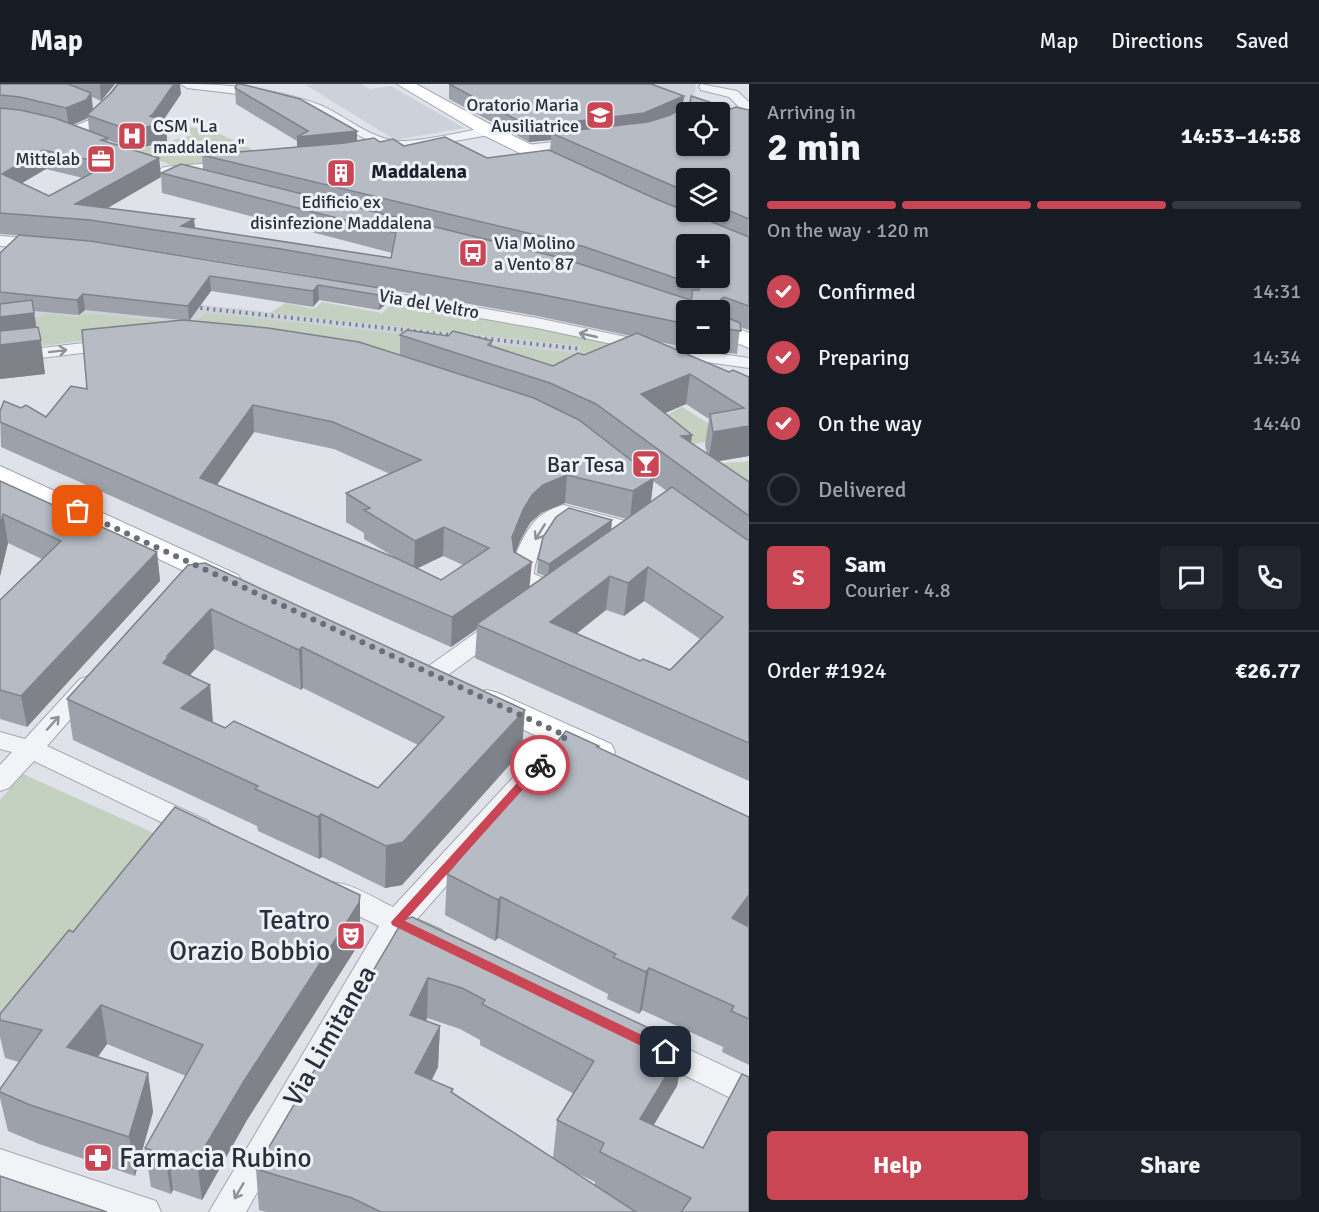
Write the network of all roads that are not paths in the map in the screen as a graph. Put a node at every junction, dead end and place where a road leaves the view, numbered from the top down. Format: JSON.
{"nodes":[{"id":1,"x":124,"y":84,"type":"edge"},
{"id":2,"x":187,"y":84,"type":"edge"},
{"id":3,"x":405,"y":84,"type":"edge"},
{"id":4,"x":705,"y":85,"type":"edge"},
{"id":5,"x":705,"y":102,"type":"edge"},
{"id":6,"x":88,"y":103,"type":"edge"},
{"id":7,"x":105,"y":109,"type":"junction"},
{"id":8,"x":749,"y":109,"type":"edge"},
{"id":9,"x":489,"y":130,"type":"junction"},
{"id":10,"x":67,"y":131,"type":"joint"},
{"id":11,"x":594,"y":142,"type":"edge"},
{"id":12,"x":98,"y":143,"type":"edge"},
{"id":13,"x":375,"y":147,"type":"junction"},
{"id":14,"x":353,"y":154,"type":"edge"},
{"id":15,"x":530,"y":157,"type":"junction"},
{"id":16,"x":145,"y":163,"type":"edge"},
{"id":17,"x":246,"y":164,"type":"edge"},
{"id":18,"x":164,"y":171,"type":"junction"},
{"id":19,"x":584,"y":176,"type":"edge"},
{"id":20,"x":220,"y":186,"type":"edge"},
{"id":21,"x":0,"y":241,"type":"edge"},
{"id":22,"x":0,"y":248,"type":"edge"},
{"id":23,"x":339,"y":288,"type":"edge"},
{"id":24,"x":730,"y":332,"type":"edge"},
{"id":25,"x":612,"y":340,"type":"junction"},
{"id":26,"x":140,"y":341,"type":"edge"},
{"id":27,"x":749,"y":341,"type":"edge"},
{"id":28,"x":0,"y":358,"type":"edge"},
{"id":29,"x":749,"y":363,"type":"edge"},
{"id":30,"x":686,"y":372,"type":"edge"},
{"id":31,"x":0,"y":474,"type":"edge"},
{"id":32,"x":606,"y":550,"type":"edge"},
{"id":33,"x":569,"y":576,"type":"edge"},
{"id":34,"x":550,"y":590,"type":"junction"},
{"id":35,"x":253,"y":593,"type":"edge"},
{"id":36,"x":422,"y":670,"type":"joint"},
{"id":37,"x":101,"y":671,"type":"edge"},
{"id":38,"x":566,"y":736,"type":"junction"},
{"id":39,"x":0,"y":740,"type":"edge"},
{"id":40,"x":30,"y":749,"type":"junction"},
{"id":41,"x":620,"y":761,"type":"edge"},
{"id":42,"x":0,"y":782,"type":"edge"},
{"id":43,"x":224,"y":840,"type":"edge"},
{"id":44,"x":310,"y":881,"type":"edge"},
{"id":45,"x":397,"y":922,"type":"junction"},
{"id":46,"x":450,"y":948,"type":"edge"},
{"id":47,"x":632,"y":1036,"type":"edge"},
{"id":48,"x":749,"y":1093,"type":"edge"},
{"id":49,"x":7,"y":1170,"type":"edge"},
{"id":50,"x":143,"y":1212,"type":"edge"},
{"id":51,"x":227,"y":1212,"type":"edge"}],
"edges":[{"from":1,"to":7,"type":"street"},
{"from":2,"to":13,"type":"street"},
{"from":3,"to":9,"type":"main road"},
{"from":4,"to":5,"type":"street"},
{"from":4,"to":8,"type":"street"},
{"from":6,"to":7,"type":"street"},
{"from":7,"to":10,"type":"street"},
{"from":9,"to":13,"type":"street"},
{"from":9,"to":15,"type":"main road"},
{"from":10,"to":12,"type":"main road"},
{"from":11,"to":15,"type":"street"},
{"from":13,"to":14,"type":"street"},
{"from":15,"to":19,"type":"main road"},
{"from":16,"to":18,"type":"main road"},
{"from":17,"to":18,"type":"street"},
{"from":18,"to":20,"type":"main road"},
{"from":21,"to":22,"type":"street"},
{"from":25,"to":23,"type":"street","name":"Via del Veltro","one_way":true},
{"from":24,"to":27,"type":"main road"},
{"from":25,"to":29,"type":"street","name":"Via del Veltro"},
{"from":25,"to":30,"type":"street"},
{"from":28,"to":26,"type":"street","one_way":true},
{"from":31,"to":35,"type":"main road"},
{"from":32,"to":34,"type":"street","one_way":true},
{"from":33,"to":34,"type":"street"},
{"from":34,"to":36,"type":"street"},
{"from":36,"to":38,"type":"main road"},
{"from":40,"to":37,"type":"street","one_way":true},
{"from":38,"to":41,"type":"main road"},
{"from":38,"to":45,"type":"street","name":"Via Limitanea"},
{"from":39,"to":40,"type":"street"},
{"from":40,"to":42,"type":"street"},
{"from":40,"to":43,"type":"street"},
{"from":44,"to":45,"type":"street"},
{"from":45,"to":46,"type":"street"},
{"from":45,"to":51,"type":"street","name":"Via Limitanea","one_way":true},
{"from":47,"to":48,"type":"street"},
{"from":49,"to":50,"type":"street"}]}
